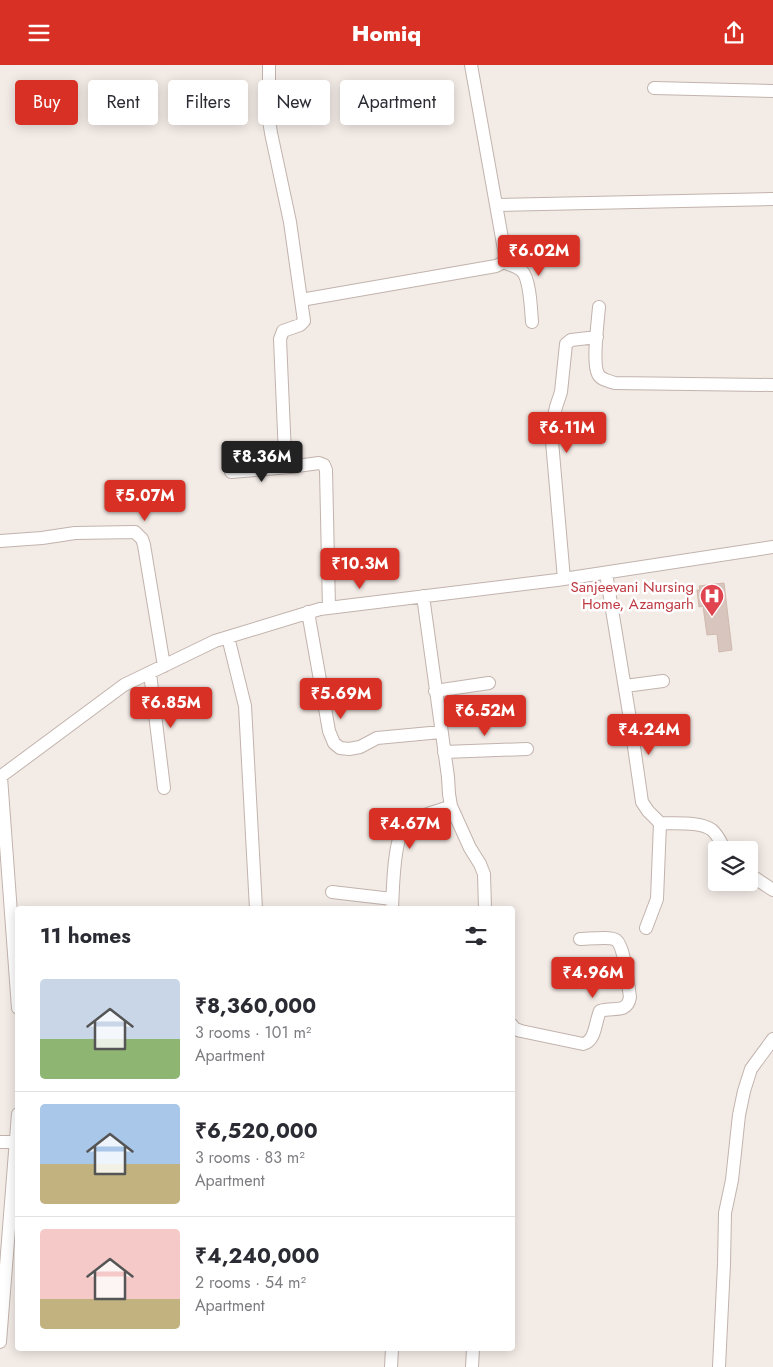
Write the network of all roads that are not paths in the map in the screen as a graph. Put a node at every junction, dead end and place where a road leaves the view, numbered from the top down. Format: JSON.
{"nodes":[{"id":1,"x":269,"y":65,"type":"edge"},
{"id":2,"x":471,"y":65,"type":"edge"},
{"id":3,"x":654,"y":88,"type":"dead end"},
{"id":4,"x":773,"y":91,"type":"edge"},
{"id":5,"x":773,"y":199,"type":"edge"},
{"id":6,"x":496,"y":205,"type":"junction"},
{"id":7,"x":504,"y":262,"type":"junction"},
{"id":8,"x":301,"y":300,"type":"junction"},
{"id":9,"x":599,"y":307,"type":"dead end"},
{"id":10,"x":532,"y":322,"type":"dead end"},
{"id":11,"x":597,"y":337,"type":"junction"},
{"id":12,"x":773,"y":385,"type":"edge"},
{"id":13,"x":290,"y":467,"type":"junction"},
{"id":14,"x":231,"y":472,"type":"dead end"},
{"id":15,"x":0,"y":541,"type":"edge"},
{"id":16,"x":773,"y":547,"type":"edge"},
{"id":17,"x":606,"y":573,"type":"junction"},
{"id":18,"x":564,"y":579,"type":"junction"},
{"id":19,"x":423,"y":597,"type":"junction"},
{"id":20,"x":329,"y":608,"type":"junction"},
{"id":21,"x":308,"y":612,"type":"junction"},
{"id":22,"x":228,"y":637,"type":"junction"},
{"id":23,"x":164,"y":666,"type":"junction"},
{"id":24,"x":150,"y":673,"type":"junction"},
{"id":25,"x":663,"y":681,"type":"dead end"},
{"id":26,"x":489,"y":683,"type":"dead end"},
{"id":27,"x":624,"y":686,"type":"junction"},
{"id":28,"x":435,"y":691,"type":"junction"},
{"id":29,"x":441,"y":732,"type":"junction"},
{"id":30,"x":527,"y":749,"type":"dead end"},
{"id":31,"x":444,"y":752,"type":"junction"},
{"id":32,"x":0,"y":777,"type":"edge"},
{"id":33,"x":164,"y":788,"type":"dead end"},
{"id":34,"x":451,"y":806,"type":"junction"},
{"id":35,"x":660,"y":823,"type":"junction"},
{"id":36,"x":721,"y":841,"type":"edge"},
{"id":37,"x":758,"y":880,"type":"edge"},
{"id":38,"x":773,"y":890,"type":"edge"},
{"id":39,"x":332,"y":892,"type":"dead end"},
{"id":40,"x":392,"y":904,"type":"edge"},
{"id":41,"x":256,"y":906,"type":"edge"},
{"id":42,"x":485,"y":906,"type":"edge"},
{"id":43,"x":646,"y":928,"type":"dead end"},
{"id":44,"x":580,"y":939,"type":"dead end"},
{"id":45,"x":15,"y":956,"type":"edge"},
{"id":46,"x":515,"y":1029,"type":"edge"},
{"id":47,"x":773,"y":1039,"type":"edge"},
{"id":48,"x":0,"y":1142,"type":"edge"},
{"id":49,"x":15,"y":1142,"type":"joint"},
{"id":50,"x":0,"y":1163,"type":"edge"},
{"id":51,"x":14,"y":1163,"type":"junction"},
{"id":52,"x":8,"y":1262,"type":"edge"},
{"id":53,"x":0,"y":1342,"type":"edge"},
{"id":54,"x":392,"y":1351,"type":"edge"},
{"id":55,"x":473,"y":1351,"type":"edge"},
{"id":56,"x":391,"y":1367,"type":"edge"},
{"id":57,"x":472,"y":1367,"type":"edge"},
{"id":58,"x":719,"y":1367,"type":"edge"}],
"edges":[{"from":1,"to":8,"type":"street"},
{"from":2,"to":6,"type":"street"},
{"from":3,"to":4,"type":"street"},
{"from":5,"to":6,"type":"street"},
{"from":6,"to":7,"type":"street"},
{"from":7,"to":8,"type":"street"},
{"from":7,"to":10,"type":"street"},
{"from":8,"to":13,"type":"street"},
{"from":9,"to":11,"type":"street"},
{"from":11,"to":12,"type":"street"},
{"from":11,"to":18,"type":"street"},
{"from":13,"to":14,"type":"street"},
{"from":13,"to":20,"type":"street"},
{"from":15,"to":23,"type":"street"},
{"from":16,"to":17,"type":"street"},
{"from":17,"to":18,"type":"street"},
{"from":17,"to":27,"type":"street"},
{"from":18,"to":19,"type":"street"},
{"from":19,"to":20,"type":"street"},
{"from":19,"to":28,"type":"street"},
{"from":20,"to":21,"type":"street"},
{"from":21,"to":22,"type":"street"},
{"from":21,"to":29,"type":"street"},
{"from":22,"to":23,"type":"street"},
{"from":22,"to":41,"type":"street"},
{"from":23,"to":24,"type":"street"},
{"from":24,"to":32,"type":"street"},
{"from":24,"to":33,"type":"street"},
{"from":25,"to":27,"type":"street"},
{"from":26,"to":28,"type":"street"},
{"from":27,"to":35,"type":"street"},
{"from":28,"to":29,"type":"street"},
{"from":29,"to":31,"type":"street"},
{"from":30,"to":31,"type":"street"},
{"from":31,"to":34,"type":"street"},
{"from":32,"to":45,"type":"street"},
{"from":34,"to":40,"type":"street"},
{"from":34,"to":42,"type":"street"},
{"from":35,"to":36,"type":"street"},
{"from":35,"to":43,"type":"street"},
{"from":37,"to":38,"type":"street"},
{"from":39,"to":40,"type":"street"},
{"from":44,"to":46,"type":"street"},
{"from":47,"to":58,"type":"street"},
{"from":48,"to":49,"type":"street"},
{"from":49,"to":51,"type":"street"},
{"from":50,"to":51,"type":"street"},
{"from":51,"to":52,"type":"street"},
{"from":52,"to":53,"type":"street"},
{"from":54,"to":56,"type":"street"},
{"from":55,"to":57,"type":"street"}]}
